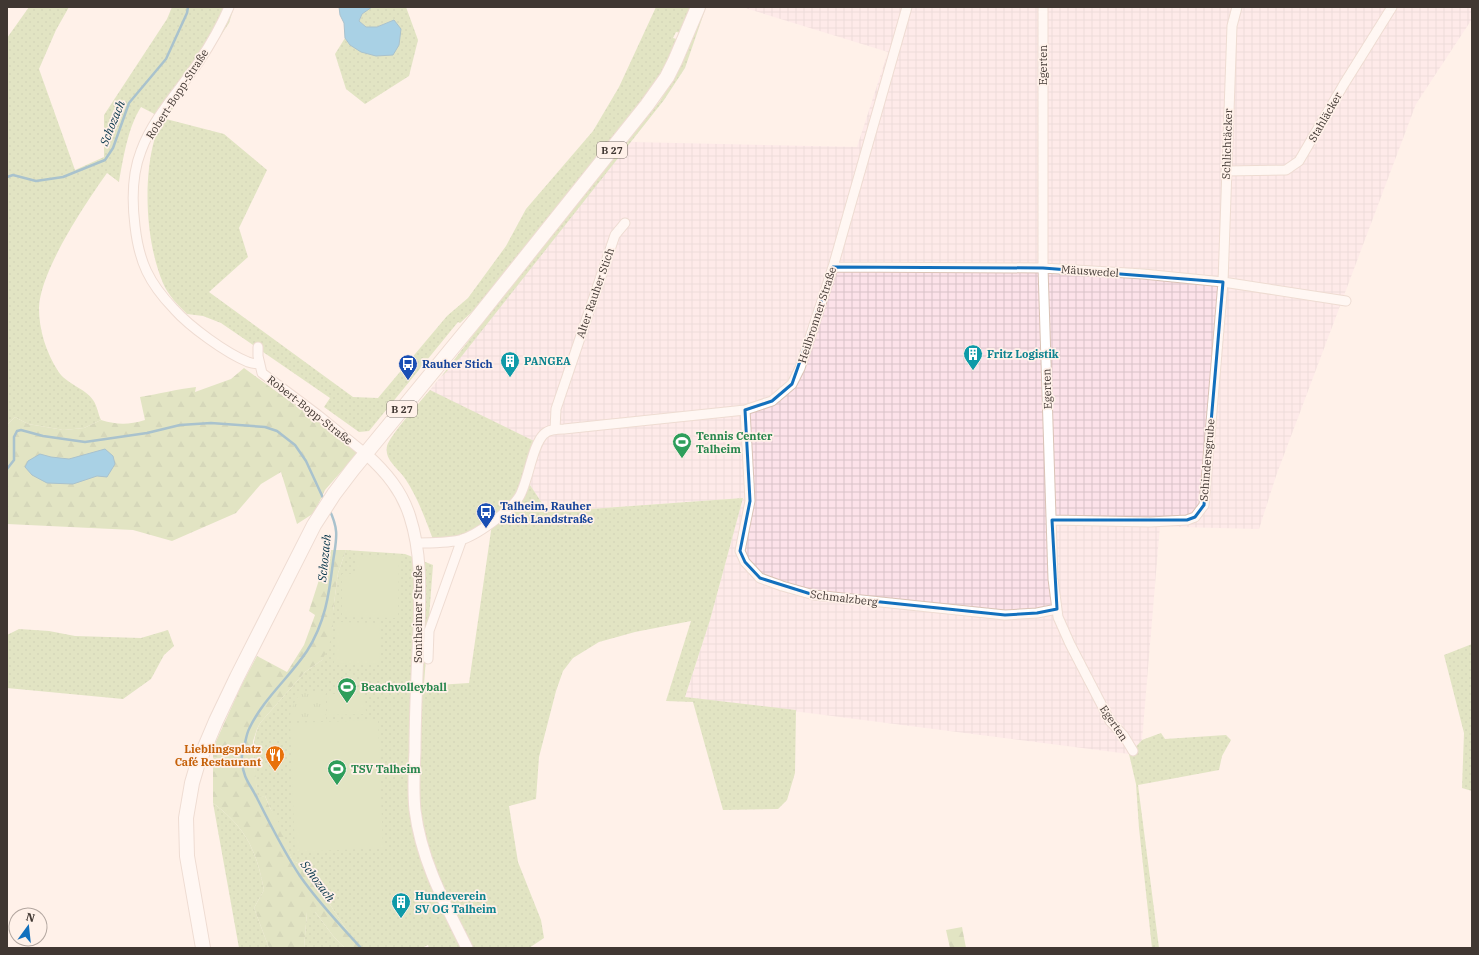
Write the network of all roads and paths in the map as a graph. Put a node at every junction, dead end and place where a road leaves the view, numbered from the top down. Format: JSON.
{"nodes":[{"id":1,"x":230,"y":7,"type":"edge"},
{"id":2,"x":698,"y":7,"type":"edge"},
{"id":3,"x":907,"y":7,"type":"edge"},
{"id":4,"x":1043,"y":7,"type":"edge"},
{"id":5,"x":1392,"y":7,"type":"edge"},
{"id":6,"x":1234,"y":8,"type":"edge"},
{"id":7,"x":1226,"y":171,"type":"junction"},
{"id":8,"x":625,"y":223,"type":"dead end"},
{"id":9,"x":833,"y":267,"type":"junction"},
{"id":10,"x":1043,"y":268,"type":"junction"},
{"id":11,"x":1223,"y":282,"type":"junction"},
{"id":12,"x":1346,"y":301,"type":"dead end"},
{"id":13,"x":258,"y":347,"type":"dead end"},
{"id":14,"x":260,"y":364,"type":"junction"},
{"id":15,"x":745,"y":410,"type":"junction"},
{"id":16,"x":555,"y":429,"type":"junction"},
{"id":17,"x":366,"y":454,"type":"junction"},
{"id":18,"x":1052,"y":520,"type":"junction"},
{"id":19,"x":462,"y":539,"type":"junction"},
{"id":20,"x":417,"y":543,"type":"junction"},
{"id":21,"x":1057,"y":609,"type":"junction"},
{"id":22,"x":428,"y":659,"type":"dead end"},
{"id":23,"x":1133,"y":751,"type":"dead end"},
{"id":24,"x":203,"y":948,"type":"edge"},
{"id":25,"x":466,"y":948,"type":"edge"}],
"edges":[{"from":1,"to":14,"type":"street","name":"Robert-Bopp-Straße"},
{"from":2,"to":17,"type":"main road","number":"B 27"},
{"from":3,"to":9,"type":"street","name":"Heilbronner Straße"},
{"from":4,"to":10,"type":"street","name":"Egerten"},
{"from":5,"to":7,"type":"street","name":"Stahläcker"},
{"from":6,"to":7,"type":"street","name":"Schlichtäcker"},
{"from":7,"to":11,"type":"street","name":"Schlichtäcker"},
{"from":8,"to":16,"type":"street","name":"Alter Rauher Stich"},
{"from":9,"to":10,"type":"street","name":"Mäuswedel"},
{"from":9,"to":15,"type":"street","name":"Heilbronner Straße"},
{"from":10,"to":11,"type":"street","name":"Mäuswedel"},
{"from":10,"to":18,"type":"street","name":"Egerten"},
{"from":11,"to":12,"type":"street","name":"Mäuswedel"},
{"from":11,"to":18,"type":"street","name":"Schindersgrube"},
{"from":13,"to":14,"type":"street","name":"Robert-Bopp-Straße"},
{"from":14,"to":17,"type":"street","name":"Robert-Bopp-Straße"},
{"from":15,"to":16,"type":"street","name":"Heilbronner Straße"},
{"from":15,"to":21,"type":"street","name":"Schmalzberg"},
{"from":16,"to":19,"type":"street"},
{"from":17,"to":20,"type":"street","name":"Sontheimer Straße"},
{"from":17,"to":24,"type":"main road","number":"B 27"},
{"from":18,"to":21,"type":"street","name":"Egerten"},
{"from":19,"to":20,"type":"street"},
{"from":19,"to":22,"type":"street"},
{"from":20,"to":25,"type":"street","name":"Sontheimer Straße"},
{"from":21,"to":23,"type":"street","name":"Egerten"}]}
